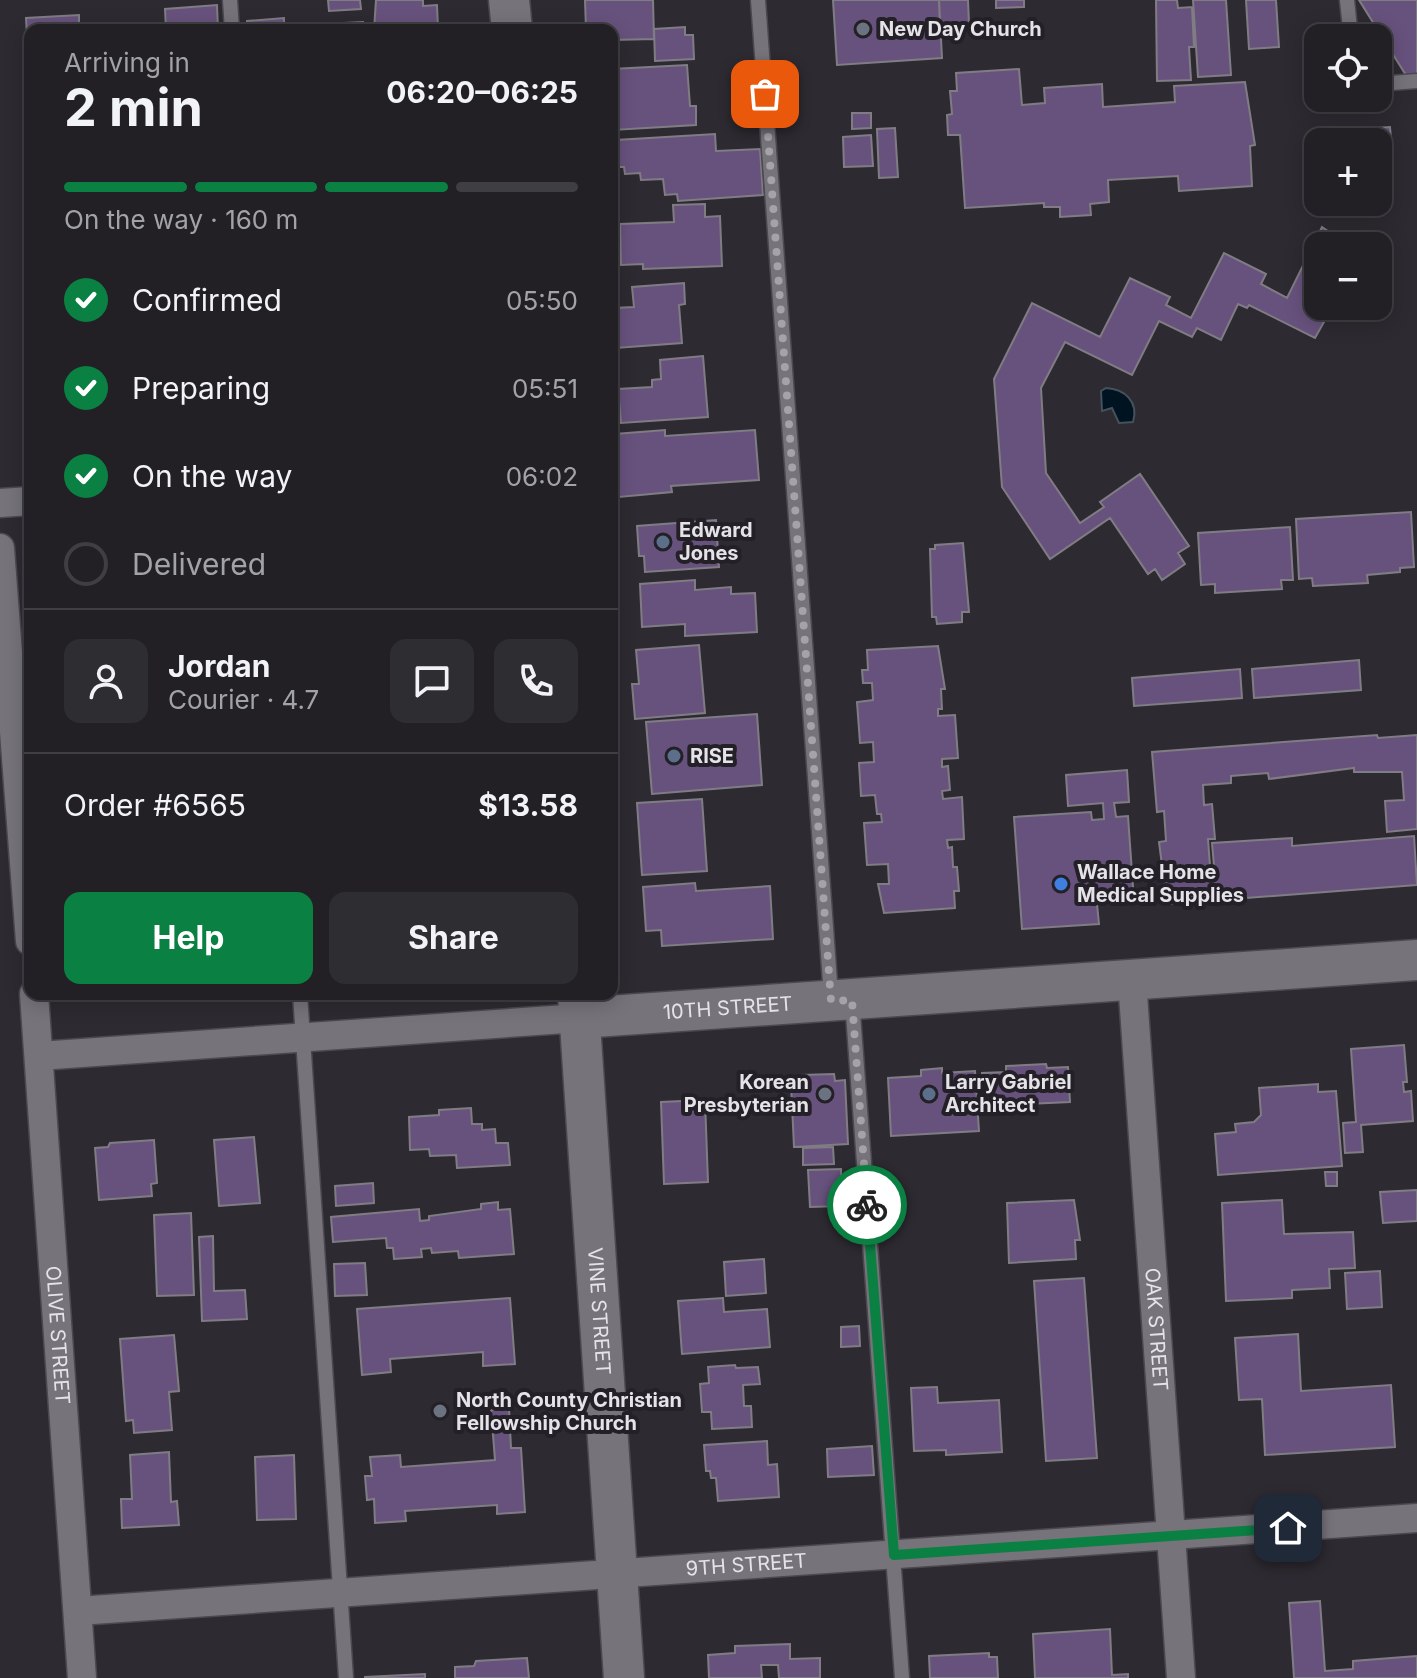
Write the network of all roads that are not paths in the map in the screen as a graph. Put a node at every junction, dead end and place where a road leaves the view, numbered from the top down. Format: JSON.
{"nodes":[{"id":1,"x":230,"y":0,"type":"edge"},
{"id":2,"x":509,"y":0,"type":"edge"},
{"id":3,"x":758,"y":0,"type":"edge"},
{"id":4,"x":1347,"y":0,"type":"edge"},
{"id":5,"x":232,"y":24,"type":"edge"},
{"id":6,"x":511,"y":24,"type":"edge"},
{"id":7,"x":1350,"y":24,"type":"edge"},
{"id":8,"x":1417,"y":81,"type":"edge"},
{"id":9,"x":1392,"y":83,"type":"edge"},
{"id":10,"x":24,"y":501,"type":"edge"},
{"id":11,"x":0,"y":503,"type":"edge"},
{"id":12,"x":0,"y":548,"type":"edge"},
{"id":13,"x":24,"y":862,"type":"edge"},
{"id":14,"x":1417,"y":960,"type":"edge"},
{"id":15,"x":1132,"y":980,"type":"junction"},
{"id":16,"x":34,"y":1000,"type":"edge"},
{"id":17,"x":300,"y":1000,"type":"edge"},
{"id":18,"x":842,"y":1000,"type":"junction"},
{"id":19,"x":579,"y":1006,"type":"edge"},
{"id":20,"x":303,"y":1038,"type":"junction"},
{"id":21,"x":39,"y":1056,"type":"junction"},
{"id":22,"x":1417,"y":1518,"type":"edge"},
{"id":23,"x":1172,"y":1536,"type":"junction"},
{"id":24,"x":894,"y":1555,"type":"junction"},
{"id":25,"x":617,"y":1574,"type":"junction"},
{"id":26,"x":340,"y":1593,"type":"junction"},
{"id":27,"x":78,"y":1611,"type":"junction"},
{"id":28,"x":82,"y":1678,"type":"edge"},
{"id":29,"x":346,"y":1678,"type":"edge"},
{"id":30,"x":624,"y":1678,"type":"edge"},
{"id":31,"x":902,"y":1678,"type":"edge"},
{"id":32,"x":1181,"y":1678,"type":"edge"}],
"edges":[{"from":1,"to":5,"type":"lane"},
{"from":2,"to":6,"type":"street"},
{"from":3,"to":18,"type":"lane"},
{"from":4,"to":7,"type":"lane"},
{"from":8,"to":9,"type":"lane"},
{"from":10,"to":11,"type":"street"},
{"from":12,"to":13,"type":"street"},
{"from":14,"to":15,"type":"street","name":"10TH STREET"},
{"from":15,"to":18,"type":"street","name":"10TH STREET"},
{"from":15,"to":23,"type":"street","name":"OAK STREET"},
{"from":16,"to":21,"type":"street","name":"OLIVE STREET"},
{"from":17,"to":20,"type":"lane"},
{"from":18,"to":19,"type":"street","name":"10TH STREET"},
{"from":18,"to":24,"type":"lane"},
{"from":19,"to":20,"type":"street","name":"10TH STREET"},
{"from":19,"to":25,"type":"street","name":"VINE STREET"},
{"from":20,"to":21,"type":"street","name":"10TH STREET"},
{"from":20,"to":26,"type":"lane"},
{"from":21,"to":27,"type":"street","name":"OLIVE STREET"},
{"from":22,"to":23,"type":"street","name":"9TH STREET"},
{"from":23,"to":24,"type":"street","name":"9TH STREET"},
{"from":23,"to":32,"type":"street","name":"OAK STREET"},
{"from":24,"to":25,"type":"street","name":"9TH STREET"},
{"from":24,"to":31,"type":"lane"},
{"from":25,"to":26,"type":"street","name":"9TH STREET"},
{"from":25,"to":30,"type":"street","name":"VINE STREET"},
{"from":26,"to":27,"type":"street","name":"9TH STREET"},
{"from":26,"to":29,"type":"lane"},
{"from":27,"to":28,"type":"street","name":"OLIVE STREET"}]}
